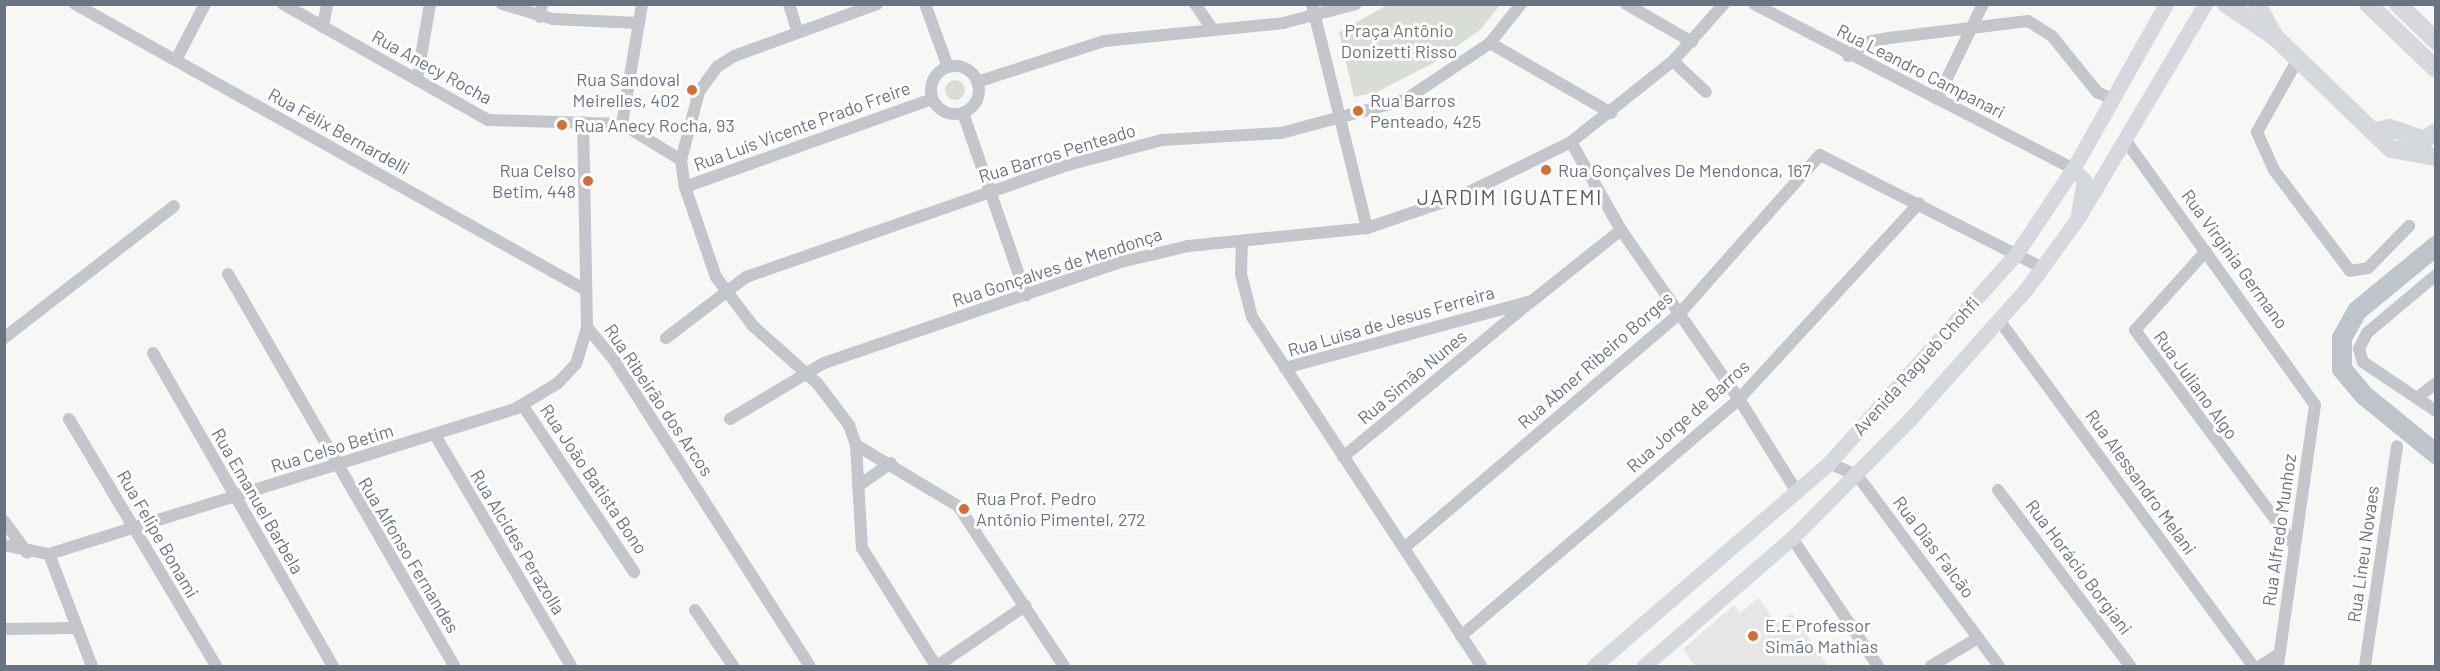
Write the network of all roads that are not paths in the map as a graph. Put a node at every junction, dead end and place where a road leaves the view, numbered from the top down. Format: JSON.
{"nodes":[{"id":1,"x":75,"y":4,"type":"edge"},
{"id":2,"x":205,"y":4,"type":"edge"},
{"id":3,"x":283,"y":4,"type":"edge"},
{"id":4,"x":327,"y":4,"type":"edge"},
{"id":5,"x":430,"y":4,"type":"edge"},
{"id":6,"x":502,"y":4,"type":"edge"},
{"id":7,"x":642,"y":4,"type":"edge"},
{"id":8,"x":789,"y":4,"type":"edge"},
{"id":9,"x":877,"y":4,"type":"edge"},
{"id":10,"x":925,"y":4,"type":"edge"},
{"id":11,"x":1195,"y":4,"type":"edge"},
{"id":12,"x":1312,"y":4,"type":"edge"},
{"id":13,"x":1356,"y":4,"type":"edge"},
{"id":14,"x":1521,"y":4,"type":"edge"},
{"id":15,"x":1626,"y":4,"type":"edge"},
{"id":16,"x":1724,"y":4,"type":"edge"},
{"id":17,"x":1754,"y":4,"type":"edge"},
{"id":18,"x":1983,"y":4,"type":"edge"},
{"id":19,"x":2166,"y":4,"type":"edge"},
{"id":20,"x":2205,"y":4,"type":"edge"},
{"id":21,"x":2226,"y":4,"type":"edge"},
{"id":22,"x":2257,"y":4,"type":"edge"},
{"id":23,"x":2368,"y":4,"type":"edge"},
{"id":24,"x":2398,"y":4,"type":"edge"},
{"id":25,"x":541,"y":11,"type":"edge"},
{"id":26,"x":1315,"y":18,"type":"junction"},
{"id":27,"x":638,"y":23,"type":"junction"},
{"id":28,"x":323,"y":27,"type":"junction"},
{"id":29,"x":1211,"y":27,"type":"junction"},
{"id":30,"x":1972,"y":27,"type":"junction"},
{"id":31,"x":798,"y":33,"type":"junction"},
{"id":32,"x":2275,"y":37,"type":"junction"},
{"id":33,"x":2436,"y":41,"type":"edge"},
{"id":34,"x":1692,"y":42,"type":"junction"},
{"id":35,"x":1490,"y":43,"type":"junction"},
{"id":36,"x":2416,"y":51,"type":"junction"},
{"id":37,"x":1848,"y":56,"type":"junction"},
{"id":38,"x":2298,"y":59,"type":"junction"},
{"id":39,"x":177,"y":60,"type":"junction"},
{"id":40,"x":1673,"y":61,"type":"junction"},
{"id":41,"x":948,"y":67,"type":"junction"},
{"id":42,"x":2436,"y":69,"type":"edge"},
{"id":43,"x":417,"y":80,"type":"junction"},
{"id":44,"x":977,"y":82,"type":"junction"},
{"id":45,"x":2436,"y":84,"type":"edge"},
{"id":46,"x":1706,"y":92,"type":"dead end"},
{"id":47,"x":932,"y":99,"type":"junction"},
{"id":48,"x":1937,"y":99,"type":"junction"},
{"id":49,"x":2112,"y":99,"type":"junction"},
{"id":50,"x":963,"y":113,"type":"junction"},
{"id":51,"x":1611,"y":113,"type":"junction"},
{"id":52,"x":1340,"y":121,"type":"junction"},
{"id":53,"x":583,"y":122,"type":"junction"},
{"id":54,"x":622,"y":124,"type":"junction"},
{"id":55,"x":2376,"y":131,"type":"junction"},
{"id":56,"x":2436,"y":132,"type":"edge"},
{"id":57,"x":2126,"y":141,"type":"junction"},
{"id":58,"x":1571,"y":142,"type":"junction"},
{"id":59,"x":2436,"y":157,"type":"edge"},
{"id":60,"x":681,"y":160,"type":"junction"},
{"id":61,"x":2073,"y":169,"type":"junction"},
{"id":62,"x":685,"y":187,"type":"junction"},
{"id":63,"x":992,"y":192,"type":"junction"},
{"id":64,"x":1919,"y":202,"type":"junction"},
{"id":65,"x":174,"y":206,"type":"dead end"},
{"id":66,"x":2078,"y":218,"type":"junction"},
{"id":67,"x":2409,"y":226,"type":"dead end"},
{"id":68,"x":1367,"y":228,"type":"junction"},
{"id":69,"x":1621,"y":230,"type":"junction"},
{"id":70,"x":1242,"y":243,"type":"junction"},
{"id":71,"x":2206,"y":251,"type":"junction"},
{"id":72,"x":2016,"y":254,"type":"junction"},
{"id":73,"x":2043,"y":268,"type":"junction"},
{"id":74,"x":228,"y":274,"type":"dead end"},
{"id":75,"x":2436,"y":275,"type":"edge"},
{"id":76,"x":584,"y":289,"type":"junction"},
{"id":77,"x":725,"y":291,"type":"junction"},
{"id":78,"x":1026,"y":295,"type":"junction"},
{"id":79,"x":1532,"y":301,"type":"junction"},
{"id":80,"x":1680,"y":313,"type":"junction"},
{"id":81,"x":1999,"y":320,"type":"junction"},
{"id":82,"x":587,"y":327,"type":"junction"},
{"id":83,"x":666,"y":338,"type":"dead end"},
{"id":84,"x":4,"y":339,"type":"edge"},
{"id":85,"x":153,"y":353,"type":"dead end"},
{"id":86,"x":1285,"y":368,"type":"junction"},
{"id":87,"x":806,"y":372,"type":"junction"},
{"id":88,"x":2436,"y":383,"type":"edge"},
{"id":89,"x":2417,"y":398,"type":"junction"},
{"id":90,"x":1739,"y":399,"type":"junction"},
{"id":91,"x":2314,"y":400,"type":"joint"},
{"id":92,"x":524,"y":406,"type":"junction"},
{"id":93,"x":2436,"y":411,"type":"edge"},
{"id":94,"x":69,"y":419,"type":"dead end"},
{"id":95,"x":730,"y":419,"type":"dead end"},
{"id":96,"x":435,"y":435,"type":"junction"},
{"id":97,"x":856,"y":445,"type":"junction"},
{"id":98,"x":2397,"y":446,"type":"dead end"},
{"id":99,"x":1343,"y":457,"type":"junction"},
{"id":100,"x":891,"y":463,"type":"junction"},
{"id":101,"x":1829,"y":464,"type":"junction"},
{"id":102,"x":335,"y":465,"type":"junction"},
{"id":103,"x":1856,"y":475,"type":"junction"},
{"id":104,"x":858,"y":486,"type":"junction"},
{"id":105,"x":1998,"y":490,"type":"dead end"},
{"id":106,"x":1797,"y":492,"type":"junction"},
{"id":107,"x":234,"y":498,"type":"junction"},
{"id":108,"x":4,"y":521,"type":"edge"},
{"id":109,"x":133,"y":528,"type":"junction"},
{"id":110,"x":1792,"y":538,"type":"junction"},
{"id":111,"x":4,"y":545,"type":"edge"},
{"id":112,"x":2294,"y":545,"type":"junction"},
{"id":113,"x":1404,"y":548,"type":"junction"},
{"id":114,"x":27,"y":553,"type":"junction"},
{"id":115,"x":49,"y":554,"type":"junction"},
{"id":116,"x":634,"y":572,"type":"dead end"},
{"id":117,"x":1025,"y":606,"type":"junction"},
{"id":118,"x":695,"y":610,"type":"dead end"},
{"id":119,"x":74,"y":628,"type":"junction"},
{"id":120,"x":4,"y":629,"type":"edge"},
{"id":121,"x":1461,"y":636,"type":"junction"},
{"id":122,"x":1978,"y":638,"type":"junction"},
{"id":123,"x":2278,"y":660,"type":"edge"},
{"id":124,"x":92,"y":666,"type":"edge"},
{"id":125,"x":216,"y":666,"type":"edge"},
{"id":126,"x":333,"y":666,"type":"edge"},
{"id":127,"x":454,"y":666,"type":"edge"},
{"id":128,"x":571,"y":666,"type":"edge"},
{"id":129,"x":733,"y":666,"type":"edge"},
{"id":130,"x":810,"y":666,"type":"edge"},
{"id":131,"x":937,"y":666,"type":"edge"},
{"id":132,"x":1064,"y":666,"type":"edge"},
{"id":133,"x":1481,"y":666,"type":"edge"},
{"id":134,"x":1594,"y":666,"type":"edge"},
{"id":135,"x":1644,"y":666,"type":"edge"},
{"id":136,"x":1878,"y":666,"type":"edge"},
{"id":137,"x":1931,"y":666,"type":"edge"},
{"id":138,"x":1999,"y":666,"type":"edge"},
{"id":139,"x":2130,"y":666,"type":"edge"},
{"id":140,"x":2253,"y":666,"type":"edge"},
{"id":141,"x":2260,"y":666,"type":"edge"},
{"id":142,"x":2365,"y":666,"type":"edge"}],
"edges":[{"from":1,"to":39,"type":"street","name":"Rua Félix Bernardelli"},
{"from":2,"to":39,"type":"street"},
{"from":3,"to":28,"type":"street","name":"Rua Anecy Rocha"},
{"from":4,"to":28,"type":"street"},
{"from":5,"to":43,"type":"street"},
{"from":6,"to":25,"type":"street"},
{"from":7,"to":27,"type":"street"},
{"from":8,"to":31,"type":"street"},
{"from":9,"to":31,"type":"street"},
{"from":10,"to":41,"type":"street"},
{"from":11,"to":29,"type":"street"},
{"from":12,"to":26,"type":"street"},
{"from":13,"to":26,"type":"street"},
{"from":14,"to":35,"type":"street","name":"Rua Barros Penteado"},
{"from":15,"to":34,"type":"street"},
{"from":16,"to":34,"type":"street","name":"Rua Gonçalves de Mendonça"},
{"from":17,"to":37,"type":"street","name":"Rua Leandro Campanari"},
{"from":18,"to":30,"type":"street"},
{"from":19,"to":49,"type":"main road","name":"Avenida Ragueb Chohfi"},
{"from":20,"to":57,"type":"main road","name":"Avenida Ragueb Chohfi"},
{"from":21,"to":32,"type":"highway"},
{"from":22,"to":32,"type":"highway"},
{"from":23,"to":36,"type":"highway"},
{"from":24,"to":33,"type":"highway"},
{"from":25,"to":27,"type":"street"},
{"from":26,"to":29,"type":"street"},
{"from":26,"to":52,"type":"street"},
{"from":27,"to":54,"type":"street"},
{"from":28,"to":43,"type":"street","name":"Rua Anecy Rocha"},
{"from":29,"to":44,"type":"street"},
{"from":30,"to":37,"type":"street"},
{"from":30,"to":48,"type":"street"},
{"from":30,"to":49,"type":"street"},
{"from":31,"to":60,"type":"street"},
{"from":32,"to":38,"type":"highway"},
{"from":34,"to":40,"type":"street","name":"Rua Gonçalves de Mendonça"},
{"from":35,"to":51,"type":"street"},
{"from":35,"to":52,"type":"street","name":"Rua Barros Penteado"},
{"from":36,"to":42,"type":"highway"},
{"from":36,"to":45,"type":"highway"},
{"from":37,"to":48,"type":"street","name":"Rua Leandro Campanari"},
{"from":38,"to":55,"type":"highway"},
{"from":38,"to":67,"type":"street"},
{"from":39,"to":76,"type":"street","name":"Rua Félix Bernardelli"},
{"from":40,"to":46,"type":"street"},
{"from":40,"to":51,"type":"street","name":"Rua Gonçalves de Mendonça"},
{"from":41,"to":44,"type":"street"},
{"from":41,"to":47,"type":"street"},
{"from":43,"to":53,"type":"street","name":"Rua Anecy Rocha"},
{"from":44,"to":50,"type":"street"},
{"from":47,"to":50,"type":"street"},
{"from":47,"to":62,"type":"street","name":"Rua Luís Vicente Prado Freire"},
{"from":48,"to":61,"type":"street","name":"Rua Leandro Campanari"},
{"from":49,"to":61,"type":"main road","name":"Avenida Ragueb Chohfi"},
{"from":50,"to":63,"type":"street"},
{"from":51,"to":58,"type":"street","name":"Rua Gonçalves de Mendonça"},
{"from":52,"to":63,"type":"street","name":"Rua Barros Penteado"},
{"from":52,"to":68,"type":"street"},
{"from":53,"to":54,"type":"street","name":"Rua Anecy Rocha"},
{"from":53,"to":76,"type":"street","name":"Rua Ribeirão dos Arcos"},
{"from":54,"to":60,"type":"street","name":"Rua Anecy Rocha"},
{"from":55,"to":56,"type":"highway"},
{"from":55,"to":59,"type":"highway"},
{"from":57,"to":66,"type":"main road","name":"Avenida Ragueb Chohfi"},
{"from":57,"to":71,"type":"street","name":"Rua Virginia Germano"},
{"from":58,"to":68,"type":"street","name":"Rua Gonçalves de Mendonça"},
{"from":58,"to":69,"type":"street"},
{"from":60,"to":62,"type":"street"},
{"from":61,"to":66,"type":"main road"},
{"from":61,"to":72,"type":"main road","name":"Avenida Ragueb Chohfi"},
{"from":62,"to":77,"type":"street"},
{"from":63,"to":77,"type":"street","name":"Rua Barros Penteado"},
{"from":63,"to":78,"type":"street"},
{"from":64,"to":72,"type":"street","name":"Rua Abner Ribeiro Borges"},
{"from":64,"to":80,"type":"street","name":"Rua Abner Ribeiro Borges"},
{"from":64,"to":90,"type":"street","name":"Rua Jorge de Barros"},
{"from":65,"to":84,"type":"street"},
{"from":66,"to":73,"type":"main road","name":"Avenida Ragueb Chohfi"},
{"from":68,"to":70,"type":"street","name":"Rua Gonçalves de Mendonça"},
{"from":69,"to":79,"type":"street","name":"Rua Luísa de Jesus Ferreira"},
{"from":69,"to":80,"type":"street"},
{"from":70,"to":78,"type":"street","name":"Rua Gonçalves de Mendonça"},
{"from":70,"to":86,"type":"street"},
{"from":71,"to":91,"type":"street","name":"Rua Virginia Germano"},
{"from":71,"to":112,"type":"street","name":"Rua Juliano Algo"},
{"from":72,"to":73,"type":"street","name":"Rua Abner Ribeiro Borges"},
{"from":72,"to":101,"type":"main road","name":"Avenida Ragueb Chohfi"},
{"from":73,"to":81,"type":"main road","name":"Avenida Ragueb Chohfi"},
{"from":74,"to":102,"type":"street","name":"Rua Alfonso Fernandes"},
{"from":75,"to":89,"type":"street"},
{"from":76,"to":82,"type":"street","name":"Rua Ribeirão dos Arcos"},
{"from":77,"to":83,"type":"street","name":"Rua Barros Penteado"},
{"from":77,"to":87,"type":"street"},
{"from":78,"to":87,"type":"street","name":"Rua Gonçalves de Mendonça"},
{"from":79,"to":86,"type":"street","name":"Rua Luísa de Jesus Ferreira"},
{"from":79,"to":99,"type":"street","name":"Rua Simão Nunes"},
{"from":80,"to":90,"type":"street"},
{"from":80,"to":113,"type":"street","name":"Rua Abner Ribeiro Borges"},
{"from":81,"to":103,"type":"main road","name":"Avenida Ragueb Chohfi"},
{"from":81,"to":140,"type":"street","name":"Rua Alessandro Melani"},
{"from":82,"to":92,"type":"street","name":"Rua Celso Betim"},
{"from":82,"to":130,"type":"street","name":"Rua Ribeirão dos Arcos"},
{"from":85,"to":107,"type":"street","name":"Rua Emanuel Barbela"},
{"from":86,"to":99,"type":"street","name":"Rua Luísa de Jesus Ferreira"},
{"from":87,"to":95,"type":"street","name":"Rua Gonçalves de Mendonça"},
{"from":87,"to":97,"type":"street"},
{"from":88,"to":89,"type":"street"},
{"from":89,"to":93,"type":"street"},
{"from":90,"to":106,"type":"street"},
{"from":90,"to":121,"type":"street","name":"Rua Jorge de Barros"},
{"from":91,"to":112,"type":"street","name":"Rua Alfredo Munhoz"},
{"from":92,"to":96,"type":"street","name":"Rua Celso Betim"},
{"from":92,"to":116,"type":"street","name":"Rua João Batista Bono"},
{"from":94,"to":109,"type":"street","name":"Rua Felipe Bonami"},
{"from":96,"to":102,"type":"street","name":"Rua Celso Betim"},
{"from":96,"to":128,"type":"street","name":"Rua Alcides Perazolla"},
{"from":97,"to":100,"type":"street"},
{"from":97,"to":104,"type":"street"},
{"from":98,"to":142,"type":"street","name":"Rua Lineu Novaes"},
{"from":99,"to":113,"type":"street","name":"Rua Luísa de Jesus Ferreira"},
{"from":100,"to":104,"type":"street"},
{"from":100,"to":117,"type":"street"},
{"from":101,"to":103,"type":"street"},
{"from":101,"to":106,"type":"main road","name":"Avenida Ragueb Chohfi"},
{"from":102,"to":107,"type":"street","name":"Rua Celso Betim"},
{"from":102,"to":127,"type":"street","name":"Rua Alfonso Fernandes"},
{"from":103,"to":110,"type":"main road","name":"Avenida Ragueb Chohfi"},
{"from":103,"to":122,"type":"street","name":"Rua Dias Falcão"},
{"from":104,"to":131,"type":"street"},
{"from":105,"to":139,"type":"street","name":"Rua Horácio Borgiani"},
{"from":106,"to":134,"type":"main road","name":"Avenida Ragueb Chohfi"},
{"from":107,"to":109,"type":"street","name":"Rua Celso Betim"},
{"from":107,"to":126,"type":"street","name":"Rua Emanuel Barbela"},
{"from":108,"to":114,"type":"street"},
{"from":109,"to":115,"type":"street","name":"Rua Celso Betim"},
{"from":109,"to":125,"type":"street","name":"Rua Felipe Bonami"},
{"from":110,"to":135,"type":"main road","name":"Avenida Ragueb Chohfi"},
{"from":110,"to":136,"type":"street"},
{"from":111,"to":114,"type":"street","name":"Rua Celso Betim"},
{"from":112,"to":123,"type":"street","name":"Rua Alfredo Munhoz"},
{"from":113,"to":121,"type":"street","name":"Rua Luísa de Jesus Ferreira"},
{"from":114,"to":115,"type":"street","name":"Rua Celso Betim"},
{"from":115,"to":119,"type":"street"},
{"from":117,"to":131,"type":"street"},
{"from":117,"to":132,"type":"street"},
{"from":118,"to":129,"type":"street"},
{"from":119,"to":120,"type":"street"},
{"from":119,"to":124,"type":"street"},
{"from":121,"to":133,"type":"street","name":"Rua Luísa de Jesus Ferreira"},
{"from":122,"to":137,"type":"street"},
{"from":122,"to":138,"type":"street","name":"Rua Dias Falcão"},
{"from":123,"to":141,"type":"street"}]}
